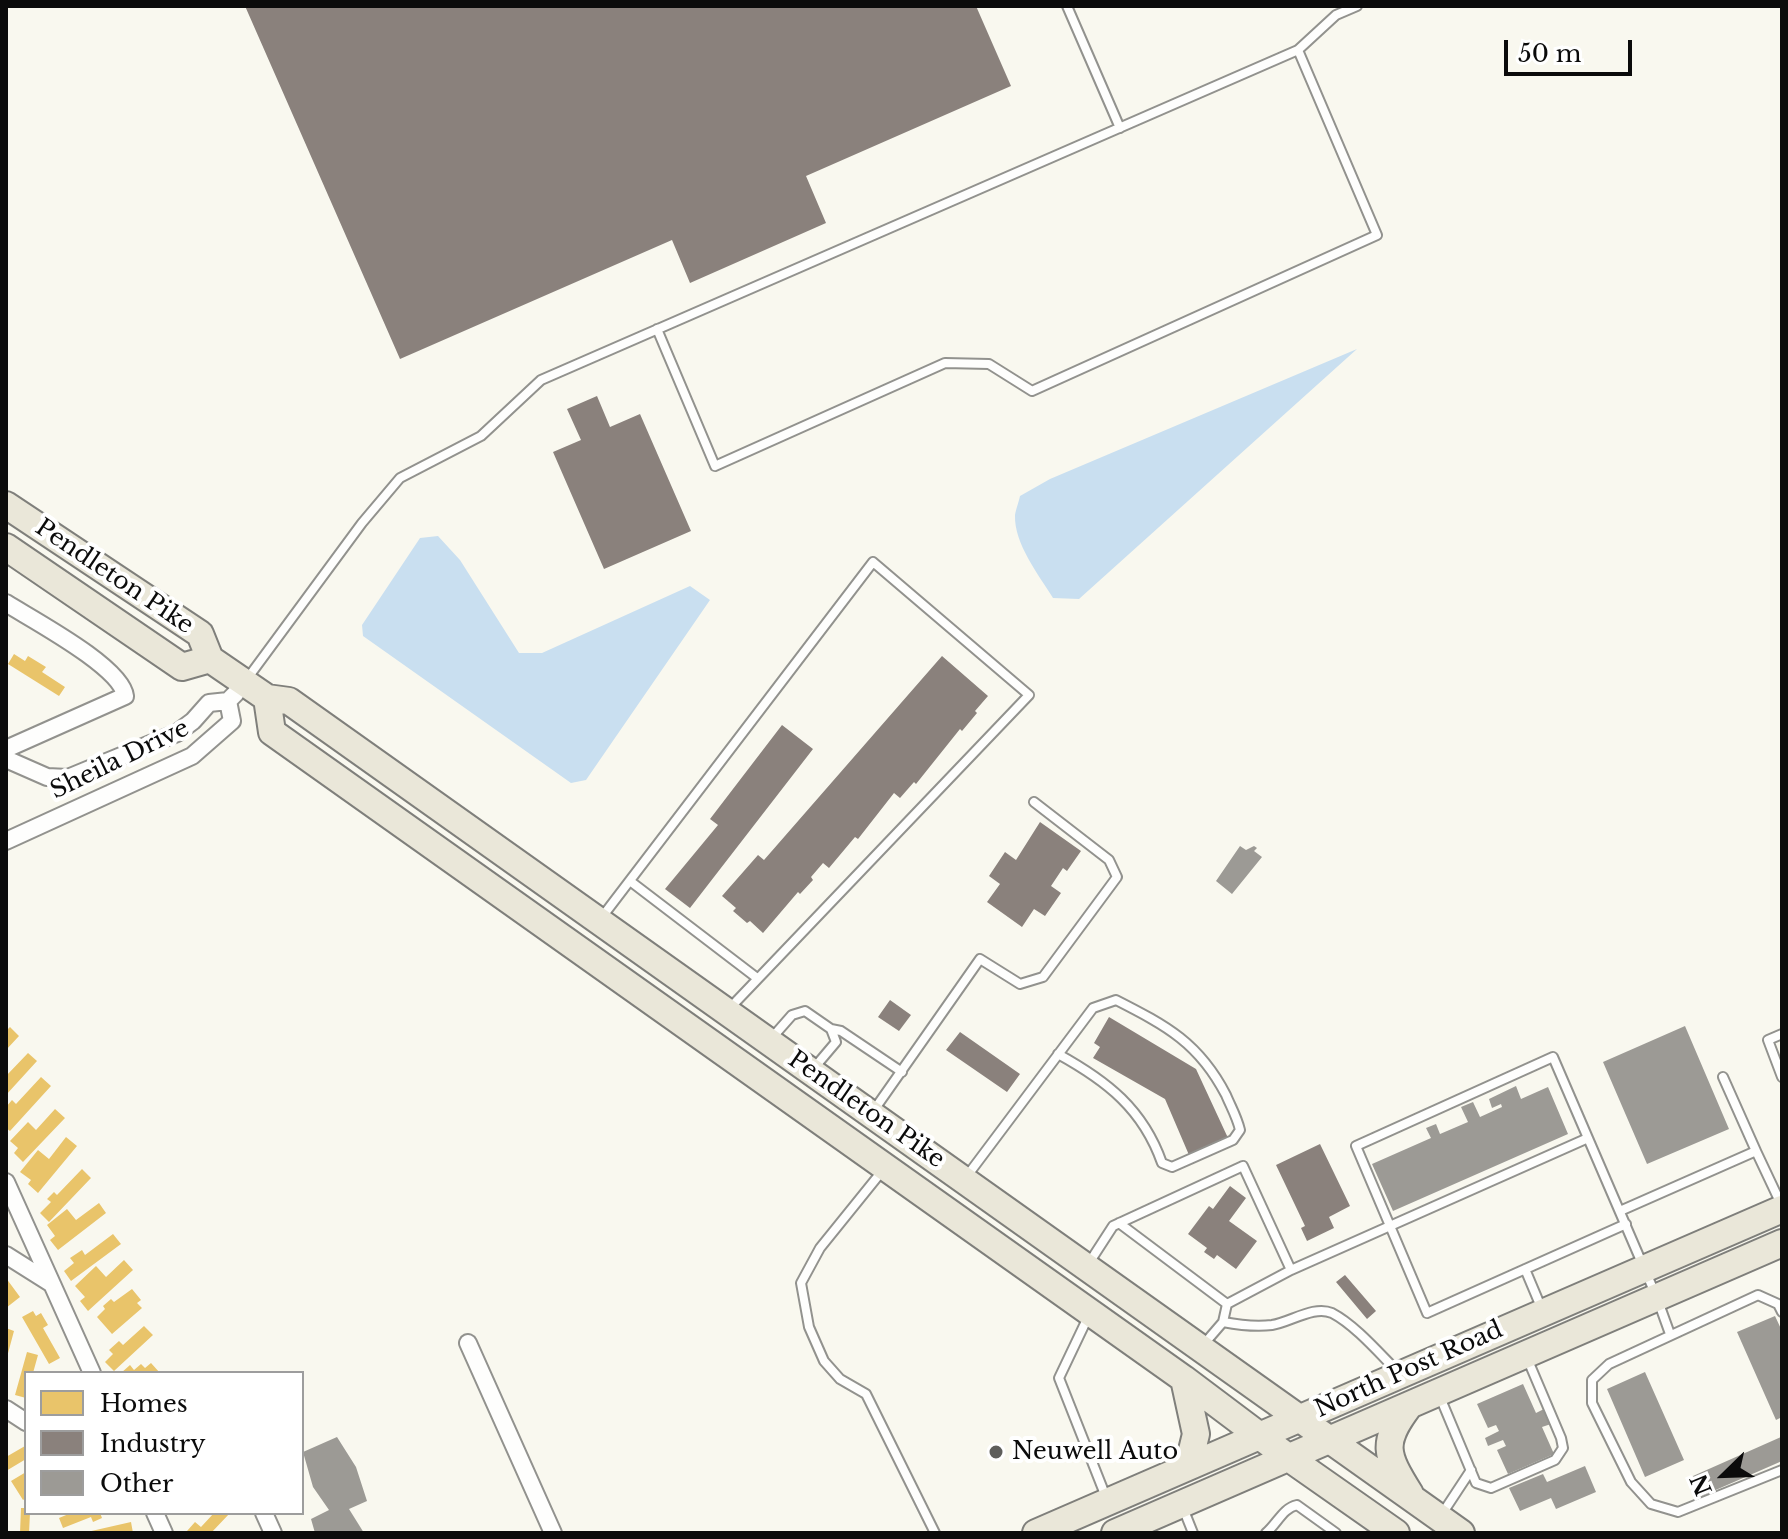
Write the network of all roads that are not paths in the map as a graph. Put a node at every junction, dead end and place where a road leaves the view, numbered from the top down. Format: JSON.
{"nodes":[{"id":1,"x":1067,"y":6,"type":"edge"},
{"id":2,"x":1357,"y":6,"type":"edge"},
{"id":3,"x":1298,"y":50,"type":"junction"},
{"id":4,"x":1120,"y":128,"type":"junction"},
{"id":5,"x":657,"y":329,"type":"junction"},
{"id":6,"x":6,"y":505,"type":"edge"},
{"id":7,"x":6,"y":547,"type":"edge"},
{"id":8,"x":6,"y":603,"type":"edge"},
{"id":9,"x":210,"y":659,"type":"junction"},
{"id":10,"x":236,"y":692,"type":"junction"},
{"id":11,"x":267,"y":698,"type":"junction"},
{"id":12,"x":6,"y":749,"type":"edge"},
{"id":13,"x":6,"y":759,"type":"edge"},
{"id":14,"x":1034,"y":802,"type":"dead end"},
{"id":15,"x":6,"y":841,"type":"edge"},
{"id":16,"x":630,"y":881,"type":"junction"},
{"id":17,"x":599,"y":920,"type":"junction"},
{"id":18,"x":757,"y":978,"type":"junction"},
{"id":19,"x":727,"y":1010,"type":"junction"},
{"id":20,"x":831,"y":1029,"type":"junction"},
{"id":21,"x":1782,"y":1034,"type":"edge"},
{"id":22,"x":769,"y":1041,"type":"junction"},
{"id":23,"x":1058,"y":1054,"type":"junction"},
{"id":24,"x":811,"y":1071,"type":"junction"},
{"id":25,"x":902,"y":1072,"type":"junction"},
{"id":26,"x":1723,"y":1077,"type":"dead end"},
{"id":27,"x":1782,"y":1077,"type":"edge"},
{"id":28,"x":871,"y":1114,"type":"junction"},
{"id":29,"x":1588,"y":1138,"type":"junction"},
{"id":30,"x":1756,"y":1151,"type":"junction"},
{"id":31,"x":884,"y":1168,"type":"junction"},
{"id":32,"x":964,"y":1180,"type":"junction"},
{"id":33,"x":6,"y":1182,"type":"edge"},
{"id":34,"x":1782,"y":1208,"type":"edge"},
{"id":35,"x":1620,"y":1211,"type":"junction"},
{"id":36,"x":1119,"y":1223,"type":"junction"},
{"id":37,"x":1626,"y":1224,"type":"junction"},
{"id":38,"x":1390,"y":1226,"type":"junction"},
{"id":39,"x":1780,"y":1248,"type":"edge"},
{"id":40,"x":6,"y":1255,"type":"edge"},
{"id":41,"x":1087,"y":1266,"type":"junction"},
{"id":42,"x":1645,"y":1268,"type":"junction"},
{"id":43,"x":1525,"y":1269,"type":"junction"},
{"id":44,"x":1291,"y":1270,"type":"junction"},
{"id":45,"x":52,"y":1284,"type":"junction"},
{"id":46,"x":1657,"y":1298,"type":"junction"},
{"id":47,"x":1227,"y":1304,"type":"junction"},
{"id":48,"x":1543,"y":1312,"type":"junction"},
{"id":49,"x":1782,"y":1312,"type":"edge"},
{"id":50,"x":1089,"y":1313,"type":"junction"},
{"id":51,"x":1223,"y":1322,"type":"junction"},
{"id":52,"x":1670,"y":1334,"type":"junction"},
{"id":53,"x":468,"y":1343,"type":"dead end"},
{"id":54,"x":1201,"y":1348,"type":"junction"},
{"id":55,"x":1525,"y":1355,"type":"junction"},
{"id":56,"x":91,"y":1371,"type":"edge"},
{"id":57,"x":1401,"y":1374,"type":"junction"},
{"id":58,"x":1184,"y":1379,"type":"junction"},
{"id":59,"x":1438,"y":1393,"type":"junction"},
{"id":60,"x":1409,"y":1406,"type":"junction"},
{"id":61,"x":6,"y":1409,"type":"edge"},
{"id":62,"x":1298,"y":1419,"type":"junction"},
{"id":63,"x":24,"y":1421,"type":"edge"},
{"id":64,"x":1259,"y":1436,"type":"junction"},
{"id":65,"x":1328,"y":1440,"type":"junction"},
{"id":66,"x":1289,"y":1458,"type":"junction"},
{"id":67,"x":1188,"y":1467,"type":"junction"},
{"id":68,"x":1471,"y":1470,"type":"junction"},
{"id":69,"x":1782,"y":1470,"type":"edge"},
{"id":70,"x":1413,"y":1500,"type":"junction"},
{"id":71,"x":1108,"y":1502,"type":"junction"},
{"id":72,"x":1181,"y":1504,"type":"junction"},
{"id":73,"x":1440,"y":1518,"type":"junction"},
{"id":74,"x":553,"y":1533,"type":"edge"},
{"id":75,"x":935,"y":1533,"type":"edge"},
{"id":76,"x":1036,"y":1533,"type":"edge"},
{"id":77,"x":1115,"y":1533,"type":"edge"},
{"id":78,"x":1193,"y":1533,"type":"edge"},
{"id":79,"x":1266,"y":1533,"type":"edge"},
{"id":80,"x":1336,"y":1533,"type":"edge"},
{"id":81,"x":1396,"y":1533,"type":"edge"},
{"id":82,"x":1461,"y":1533,"type":"edge"}],
"edges":[{"from":1,"to":4,"type":"lane"},
{"from":2,"to":3,"type":"lane"},
{"from":3,"to":4,"type":"lane"},
{"from":3,"to":5,"type":"lane"},
{"from":4,"to":5,"type":"lane"},
{"from":5,"to":10,"type":"lane"},
{"from":6,"to":9,"type":"main road","name":"Pendleton Pike"},
{"from":7,"to":9,"type":"main road","name":"Pendleton Pike"},
{"from":8,"to":12,"type":"street"},
{"from":9,"to":10,"type":"main road","name":"Pendleton Pike"},
{"from":10,"to":11,"type":"main road","name":"Pendleton Pike"},
{"from":10,"to":13,"type":"street","name":"Sheila Drive"},
{"from":10,"to":15,"type":"street","name":"Sheila Drive"},
{"from":11,"to":17,"type":"main road","name":"Pendleton Pike"},
{"from":11,"to":31,"type":"main road","name":"Pendleton Pike"},
{"from":14,"to":25,"type":"lane"},
{"from":16,"to":17,"type":"lane"},
{"from":16,"to":18,"type":"lane"},
{"from":16,"to":18,"type":"lane"},
{"from":17,"to":19,"type":"main road","name":"Pendleton Pike"},
{"from":18,"to":19,"type":"lane"},
{"from":19,"to":22,"type":"main road","name":"Pendleton Pike"},
{"from":20,"to":22,"type":"lane"},
{"from":20,"to":24,"type":"lane"},
{"from":20,"to":25,"type":"lane"},
{"from":21,"to":27,"type":"lane"},
{"from":22,"to":24,"type":"main road","name":"Pendleton Pike"},
{"from":23,"to":23,"type":"lane"},
{"from":23,"to":32,"type":"lane"},
{"from":24,"to":28,"type":"main road","name":"Pendleton Pike"},
{"from":25,"to":28,"type":"lane"},
{"from":26,"to":30,"type":"lane"},
{"from":28,"to":32,"type":"main road","name":"Pendleton Pike"},
{"from":29,"to":35,"type":"lane"},
{"from":29,"to":38,"type":"lane"},
{"from":29,"to":38,"type":"lane"},
{"from":30,"to":34,"type":"lane"},
{"from":30,"to":35,"type":"lane"},
{"from":31,"to":50,"type":"main road","name":"Pendleton Pike"},
{"from":31,"to":75,"type":"lane"},
{"from":32,"to":41,"type":"main road","name":"Pendleton Pike"},
{"from":33,"to":45,"type":"street"},
{"from":34,"to":42,"type":"main road","name":"North Post Road"},
{"from":35,"to":37,"type":"lane"},
{"from":36,"to":41,"type":"lane"},
{"from":36,"to":44,"type":"lane"},
{"from":36,"to":47,"type":"lane"},
{"from":37,"to":42,"type":"lane"},
{"from":37,"to":43,"type":"lane"},
{"from":38,"to":43,"type":"lane"},
{"from":38,"to":44,"type":"lane"},
{"from":39,"to":46,"type":"main road","name":"North Post Road"},
{"from":40,"to":45,"type":"street"},
{"from":41,"to":54,"type":"main road","name":"Pendleton Pike"},
{"from":42,"to":46,"type":"lane"},
{"from":42,"to":48,"type":"main road","name":"North Post Road"},
{"from":43,"to":48,"type":"lane"},
{"from":44,"to":47,"type":"lane"},
{"from":45,"to":56,"type":"street"},
{"from":46,"to":52,"type":"lane"},
{"from":46,"to":55,"type":"main road","name":"North Post Road"},
{"from":47,"to":51,"type":"lane"},
{"from":48,"to":57,"type":"main road","name":"North Post Road"},
{"from":49,"to":52,"type":"lane"},
{"from":50,"to":58,"type":"main road","name":"Pendleton Pike"},
{"from":50,"to":71,"type":"lane"},
{"from":51,"to":54,"type":"lane"},
{"from":51,"to":57,"type":"lane"},
{"from":52,"to":69,"type":"lane"},
{"from":53,"to":74,"type":"street"},
{"from":54,"to":62,"type":"main road","name":"Pendleton Pike"},
{"from":55,"to":59,"type":"main road","name":"North Post Road"},
{"from":55,"to":68,"type":"lane"},
{"from":57,"to":62,"type":"main road","name":"North Post Road"},
{"from":58,"to":64,"type":"main road","name":"Pendleton Pike"},
{"from":58,"to":67,"type":"main road"},
{"from":59,"to":60,"type":"main road","name":"North Post Road"},
{"from":59,"to":68,"type":"lane"},
{"from":60,"to":65,"type":"main road","name":"North Post Road"},
{"from":60,"to":70,"type":"main road"},
{"from":61,"to":63,"type":"street"},
{"from":62,"to":64,"type":"main road","name":"North Post Road"},
{"from":62,"to":65,"type":"main road","name":"Pendleton Pike"},
{"from":64,"to":66,"type":"main road","name":"Pendleton Pike"},
{"from":64,"to":67,"type":"main road","name":"North Post Road"},
{"from":65,"to":66,"type":"main road","name":"North Post Road"},
{"from":65,"to":70,"type":"main road","name":"Pendleton Pike"},
{"from":66,"to":72,"type":"main road","name":"North Post Road"},
{"from":66,"to":81,"type":"main road","name":"Pendleton Pike"},
{"from":67,"to":71,"type":"main road","name":"North Post Road"},
{"from":68,"to":73,"type":"lane"},
{"from":70,"to":73,"type":"main road","name":"Pendleton Pike"},
{"from":71,"to":76,"type":"main road","name":"North Post Road"},
{"from":72,"to":77,"type":"main road","name":"North Post Road"},
{"from":72,"to":78,"type":"lane"},
{"from":73,"to":82,"type":"main road","name":"Pendleton Pike"},
{"from":79,"to":80,"type":"lane"}]}
